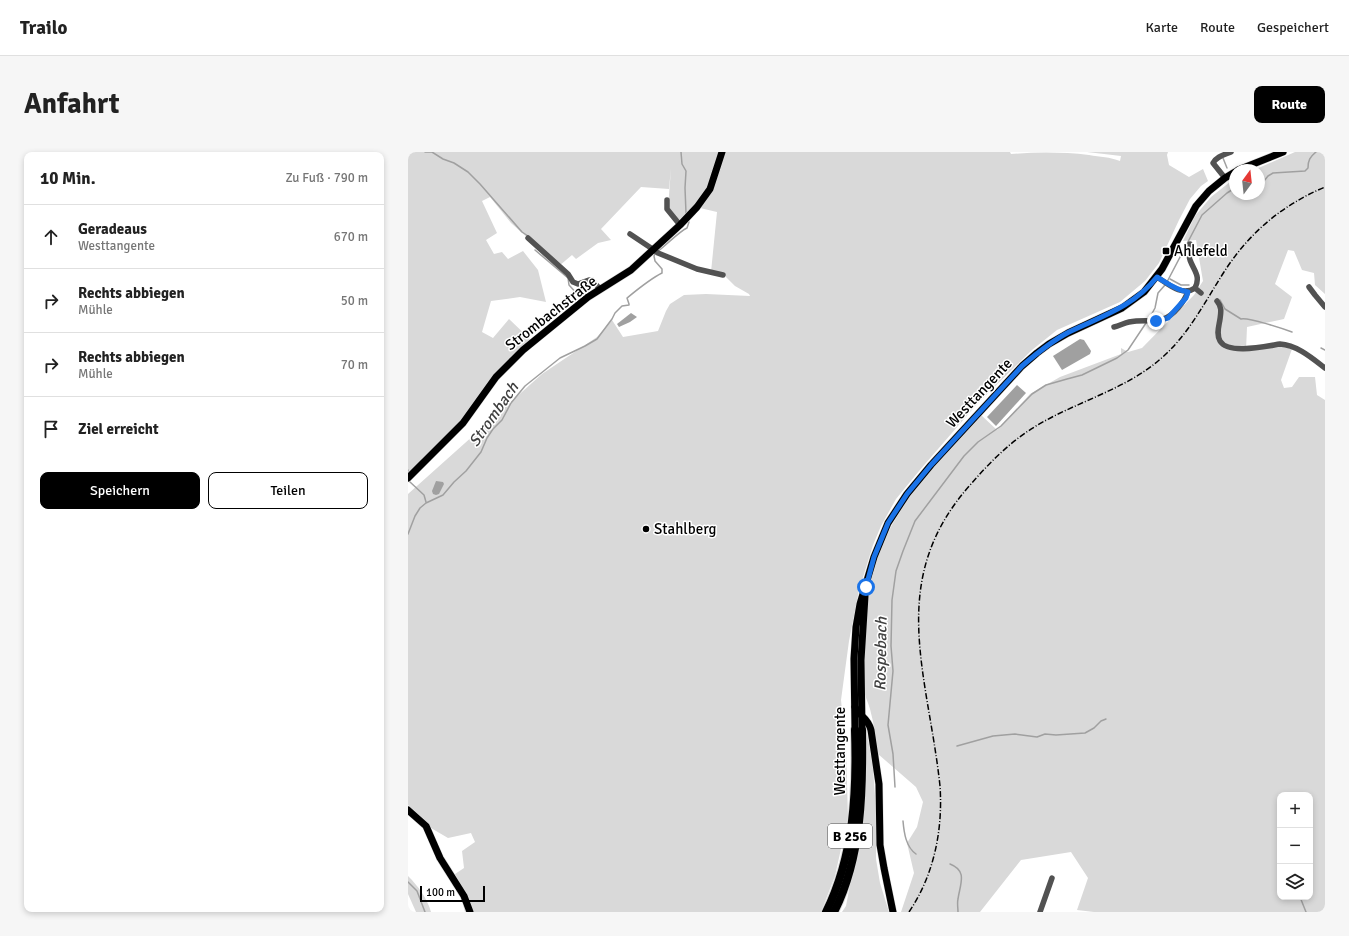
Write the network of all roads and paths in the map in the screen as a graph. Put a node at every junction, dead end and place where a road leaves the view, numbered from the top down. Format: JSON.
{"nodes":[{"id":1,"x":722,"y":152,"type":"edge"},
{"id":2,"x":1231,"y":152,"type":"edge"},
{"id":3,"x":1283,"y":152,"type":"edge"},
{"id":4,"x":1253,"y":164,"type":"edge"},
{"id":5,"x":1229,"y":176,"type":"edge"},
{"id":6,"x":1225,"y":178,"type":"junction"},
{"id":7,"x":667,"y":200,"type":"dead end"},
{"id":8,"x":680,"y":225,"type":"junction"},
{"id":9,"x":630,"y":234,"type":"dead end"},
{"id":10,"x":528,"y":238,"type":"dead end"},
{"id":11,"x":1190,"y":244,"type":"dead end"},
{"id":12,"x":654,"y":250,"type":"junction"},
{"id":13,"x":723,"y":275,"type":"dead end"},
{"id":14,"x":1157,"y":277,"type":"junction"},
{"id":15,"x":1310,"y":287,"type":"dead end"},
{"id":16,"x":1195,"y":288,"type":"junction"},
{"id":17,"x":600,"y":289,"type":"junction"},
{"id":18,"x":1188,"y":292,"type":"junction"},
{"id":19,"x":1201,"y":293,"type":"tunnel mouth"},
{"id":20,"x":1217,"y":302,"type":"dead end"},
{"id":21,"x":1325,"y":306,"type":"edge"},
{"id":22,"x":1114,"y":328,"type":"dead end"},
{"id":23,"x":1325,"y":368,"type":"edge"},
{"id":24,"x":408,"y":478,"type":"edge"},
{"id":25,"x":866,"y":587,"type":"junction"},
{"id":26,"x":854,"y":705,"type":"junction"},
{"id":27,"x":862,"y":716,"type":"junction"},
{"id":28,"x":863,"y":730,"type":"junction"},
{"id":29,"x":408,"y":810,"type":"edge"},
{"id":30,"x":1052,"y":878,"type":"dead end"},
{"id":31,"x":470,"y":912,"type":"edge"},
{"id":32,"x":826,"y":912,"type":"edge"},
{"id":33,"x":834,"y":912,"type":"edge"},
{"id":34,"x":893,"y":912,"type":"edge"},
{"id":35,"x":1040,"y":912,"type":"edge"}],
"edges":[{"from":1,"to":8,"type":"main road","name":"Strombachstraße"},
{"from":2,"to":6,"type":"street"},
{"from":3,"to":4,"type":"main road"},
{"from":5,"to":6,"type":"main road","name":"Westtangente","number":"B 256"},
{"from":6,"to":14,"type":"main road","name":"Westtangente","number":"B 256"},
{"from":7,"to":8,"type":"street"},
{"from":8,"to":12,"type":"main road","name":"Strombachstraße"},
{"from":9,"to":12,"type":"street"},
{"from":10,"to":17,"type":"street"},
{"from":11,"to":16,"type":"street"},
{"from":12,"to":13,"type":"street"},
{"from":12,"to":17,"type":"main road","name":"Strombachstraße"},
{"from":14,"to":18,"type":"street"},
{"from":14,"to":25,"type":"main road","name":"Westtangente","number":"B 256"},
{"from":15,"to":21,"type":"street"},
{"from":16,"to":18,"type":"street"},
{"from":16,"to":19,"type":"street"},
{"from":17,"to":24,"type":"main road","name":"Strombachstraße"},
{"from":18,"to":22,"type":"street"},
{"from":20,"to":23,"type":"street"},
{"from":25,"to":26,"type":"main road","name":"Westtangente","number":"B 256"},
{"from":25,"to":27,"type":"main road","name":"Westtangente","number":"B 256"},
{"from":26,"to":27,"type":"main road"},
{"from":26,"to":28,"type":"main road","name":"Westtangente","number":"B 256"},
{"from":27,"to":28,"type":"main road","name":"Westtangente","number":"B 256"},
{"from":28,"to":32,"type":"highway","name":"Westtangente","number":"B 256"},
{"from":28,"to":33,"type":"highway","name":"Westtangente","number":"B 256"},
{"from":28,"to":34,"type":"main road"},
{"from":29,"to":31,"type":"main road"},
{"from":30,"to":35,"type":"street"}]}
